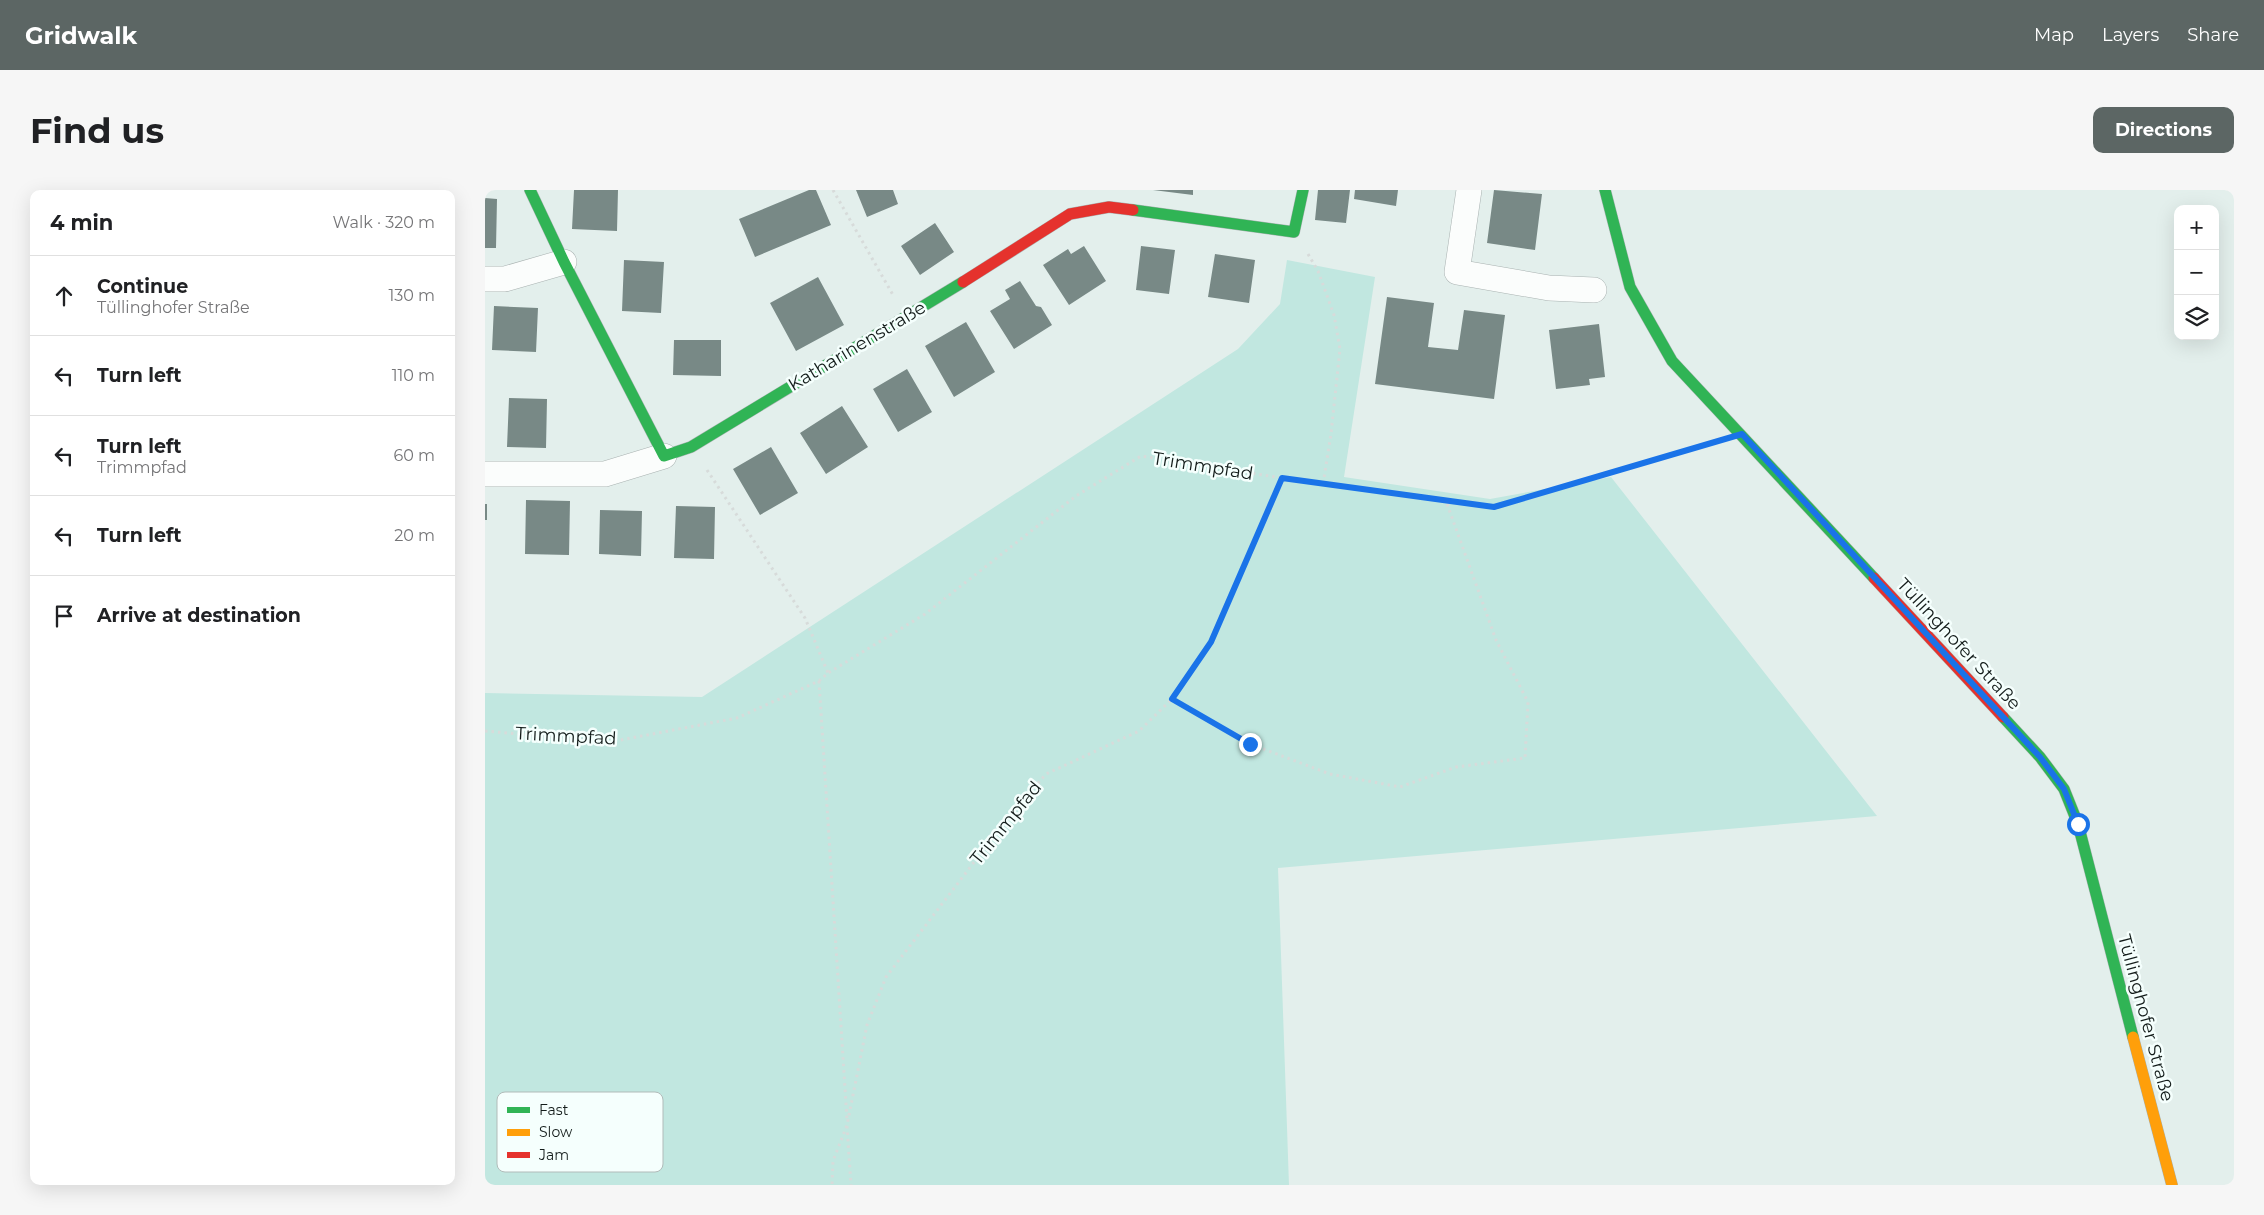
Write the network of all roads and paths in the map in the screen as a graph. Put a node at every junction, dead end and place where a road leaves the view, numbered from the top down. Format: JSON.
{"nodes":[{"id":1,"x":530,"y":190,"type":"edge"},
{"id":2,"x":833,"y":190,"type":"edge"},
{"id":3,"x":1303,"y":190,"type":"edge"},
{"id":4,"x":1469,"y":190,"type":"edge"},
{"id":5,"x":1605,"y":190,"type":"edge"},
{"id":6,"x":1295,"y":232,"type":"junction"},
{"id":7,"x":564,"y":262,"type":"junction"},
{"id":8,"x":485,"y":279,"type":"edge"},
{"id":9,"x":1594,"y":290,"type":"dead end"},
{"id":10,"x":906,"y":318,"type":"junction"},
{"id":11,"x":1742,"y":434,"type":"junction"},
{"id":12,"x":691,"y":447,"type":"junction"},
{"id":13,"x":664,"y":456,"type":"junction"},
{"id":14,"x":485,"y":474,"type":"edge"},
{"id":15,"x":1282,"y":478,"type":"junction"},
{"id":16,"x":1323,"y":484,"type":"junction"},
{"id":17,"x":1446,"y":500,"type":"junction"},
{"id":18,"x":828,"y":673,"type":"junction"},
{"id":19,"x":819,"y":681,"type":"junction"},
{"id":20,"x":1172,"y":699,"type":"junction"},
{"id":21,"x":485,"y":731,"type":"edge"},
{"id":22,"x":847,"y":1125,"type":"junction"},
{"id":23,"x":832,"y":1185,"type":"edge"},
{"id":24,"x":851,"y":1185,"type":"edge"},
{"id":25,"x":2172,"y":1185,"type":"edge"}],
"edges":[{"from":1,"to":7,"type":"street"},
{"from":2,"to":10,"type":"path"},
{"from":3,"to":6,"type":"street"},
{"from":4,"to":9,"type":"street"},
{"from":5,"to":11,"type":"street","name":"Tüllinghofer Straße"},
{"from":6,"to":10,"type":"street","name":"Katharinenstraße"},
{"from":6,"to":16,"type":"path"},
{"from":7,"to":8,"type":"street"},
{"from":7,"to":13,"type":"street"},
{"from":10,"to":12,"type":"street","name":"Katharinenstraße"},
{"from":11,"to":17,"type":"path"},
{"from":11,"to":25,"type":"street","name":"Tüllinghofer Straße"},
{"from":12,"to":13,"type":"street","name":"Katharinenstraße"},
{"from":12,"to":18,"type":"path"},
{"from":13,"to":14,"type":"street"},
{"from":15,"to":16,"type":"path"},
{"from":15,"to":18,"type":"path","name":"Trimmpfad"},
{"from":15,"to":20,"type":"path","name":"Trimmpfad"},
{"from":16,"to":17,"type":"path"},
{"from":17,"to":20,"type":"path"},
{"from":18,"to":19,"type":"path","name":"Trimmpfad"},
{"from":19,"to":21,"type":"path","name":"Trimmpfad"},
{"from":19,"to":22,"type":"path"},
{"from":20,"to":22,"type":"path","name":"Trimmpfad"},
{"from":22,"to":23,"type":"path","name":"Trimmpfad"},
{"from":22,"to":24,"type":"path"}]}
